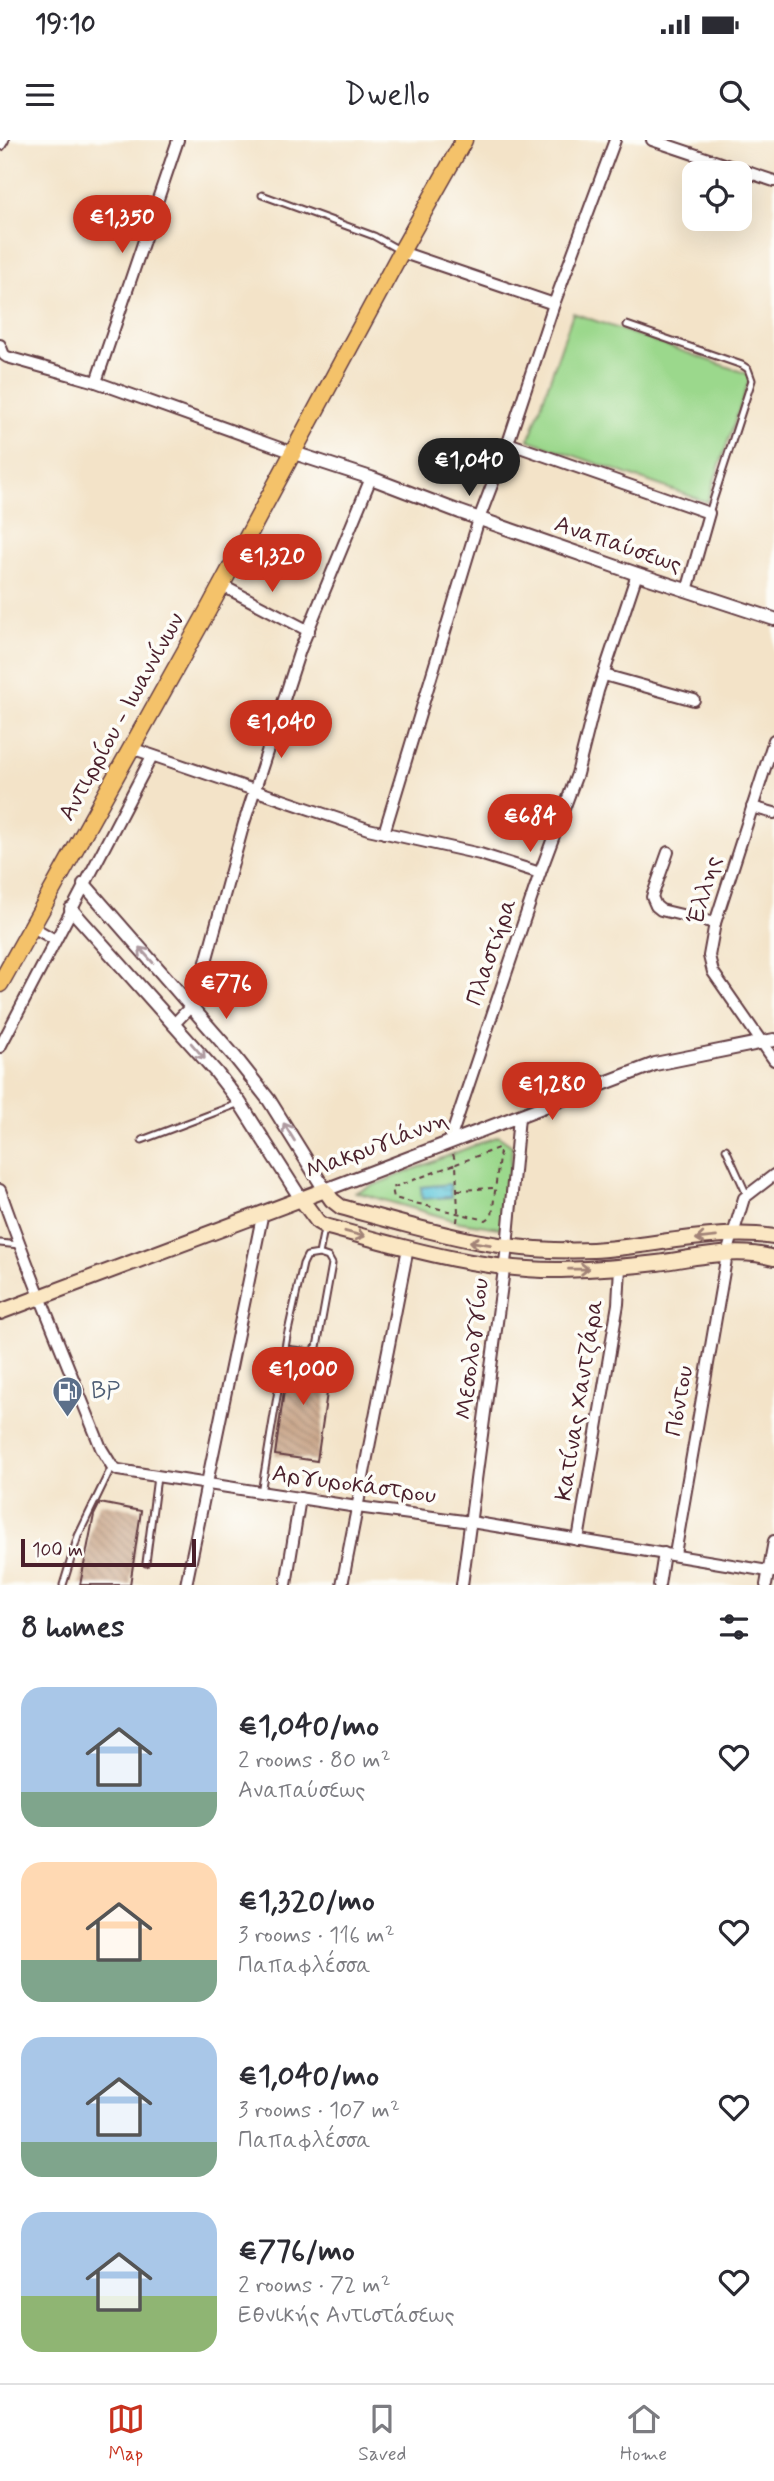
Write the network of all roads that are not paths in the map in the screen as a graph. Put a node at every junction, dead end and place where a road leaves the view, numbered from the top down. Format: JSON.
{"nodes":[{"id":1,"x":3,"y":140,"type":"edge"},
{"id":2,"x":178,"y":140,"type":"edge"},
{"id":3,"x":464,"y":140,"type":"edge"},
{"id":4,"x":615,"y":140,"type":"edge"},
{"id":5,"x":652,"y":140,"type":"edge"},
{"id":6,"x":0,"y":145,"type":"edge"},
{"id":7,"x":774,"y":181,"type":"edge"},
{"id":8,"x":262,"y":195,"type":"dead end"},
{"id":9,"x":401,"y":252,"type":"junction"},
{"id":10,"x":554,"y":304,"type":"junction"},
{"id":11,"x":627,"y":325,"type":"dead end"},
{"id":12,"x":1,"y":353,"type":"edge"},
{"id":13,"x":96,"y":382,"type":"junction"},
{"id":14,"x":508,"y":443,"type":"junction"},
{"id":15,"x":291,"y":452,"type":"junction"},
{"id":16,"x":371,"y":478,"type":"junction"},
{"id":17,"x":709,"y":513,"type":"junction"},
{"id":18,"x":479,"y":519,"type":"junction"},
{"id":19,"x":637,"y":574,"type":"junction"},
{"id":20,"x":221,"y":585,"type":"junction"},
{"id":21,"x":687,"y":591,"type":"junction"},
{"id":22,"x":774,"y":618,"type":"edge"},
{"id":23,"x":309,"y":631,"type":"junction"},
{"id":24,"x":604,"y":675,"type":"junction"},
{"id":25,"x":694,"y":700,"type":"dead end"},
{"id":26,"x":774,"y":740,"type":"edge"},
{"id":27,"x":131,"y":748,"type":"junction"},
{"id":28,"x":152,"y":756,"type":"junction"},
{"id":29,"x":255,"y":791,"type":"junction"},
{"id":30,"x":752,"y":807,"type":"junction"},
{"id":31,"x":774,"y":813,"type":"edge"},
{"id":32,"x":384,"y":832,"type":"junction"},
{"id":33,"x":668,"y":852,"type":"dead end"},
{"id":34,"x":540,"y":873,"type":"junction"},
{"id":35,"x":83,"y":884,"type":"junction"},
{"id":36,"x":71,"y":909,"type":"junction"},
{"id":37,"x":715,"y":923,"type":"junction"},
{"id":38,"x":31,"y":926,"type":"junction"},
{"id":39,"x":55,"y":940,"type":"junction"},
{"id":40,"x":0,"y":984,"type":"edge"},
{"id":41,"x":192,"y":1007,"type":"junction"},
{"id":42,"x":174,"y":1024,"type":"junction"},
{"id":43,"x":774,"y":1040,"type":"edge"},
{"id":44,"x":760,"y":1042,"type":"junction"},
{"id":45,"x":0,"y":1047,"type":"edge"},
{"id":46,"x":774,"y":1060,"type":"edge"},
{"id":47,"x":240,"y":1103,"type":"junction"},
{"id":48,"x":520,"y":1117,"type":"junction"},
{"id":49,"x":142,"y":1140,"type":"dead end"},
{"id":50,"x":449,"y":1143,"type":"junction"},
{"id":51,"x":726,"y":1149,"type":"dead end"},
{"id":52,"x":774,"y":1175,"type":"edge"},
{"id":53,"x":0,"y":1190,"type":"edge"},
{"id":54,"x":326,"y":1190,"type":"junction"},
{"id":55,"x":747,"y":1195,"type":"junction"},
{"id":56,"x":301,"y":1199,"type":"junction"},
{"id":57,"x":263,"y":1212,"type":"junction"},
{"id":58,"x":325,"y":1226,"type":"junction"},
{"id":59,"x":732,"y":1236,"type":"junction"},
{"id":60,"x":774,"y":1237,"type":"edge"},
{"id":61,"x":0,"y":1243,"type":"edge"},
{"id":62,"x":19,"y":1245,"type":"junction"},
{"id":63,"x":508,"y":1247,"type":"junction"},
{"id":64,"x":408,"y":1248,"type":"junction"},
{"id":65,"x":319,"y":1254,"type":"junction"},
{"id":66,"x":727,"y":1254,"type":"junction"},
{"id":67,"x":774,"y":1258,"type":"edge"},
{"id":68,"x":505,"y":1267,"type":"junction"},
{"id":69,"x":620,"y":1267,"type":"junction"},
{"id":70,"x":40,"y":1297,"type":"junction"},
{"id":71,"x":0,"y":1312,"type":"edge"},
{"id":72,"x":285,"y":1349,"type":"junction"},
{"id":73,"x":111,"y":1466,"type":"junction"},
{"id":74,"x":157,"y":1477,"type":"junction"},
{"id":75,"x":206,"y":1483,"type":"junction"},
{"id":76,"x":261,"y":1493,"type":"junction"},
{"id":77,"x":300,"y":1498,"type":"junction"},
{"id":78,"x":357,"y":1507,"type":"junction"},
{"id":79,"x":471,"y":1522,"type":"junction"},
{"id":80,"x":578,"y":1540,"type":"junction"},
{"id":81,"x":774,"y":1541,"type":"edge"},
{"id":82,"x":670,"y":1554,"type":"junction"},
{"id":83,"x":146,"y":1563,"type":"dead end"},
{"id":84,"x":771,"y":1571,"type":"edge"},
{"id":85,"x":63,"y":1585,"type":"edge"},
{"id":86,"x":186,"y":1585,"type":"edge"},
{"id":87,"x":286,"y":1585,"type":"edge"},
{"id":88,"x":342,"y":1585,"type":"edge"},
{"id":89,"x":462,"y":1585,"type":"edge"},
{"id":90,"x":659,"y":1585,"type":"edge"},
{"id":91,"x":766,"y":1585,"type":"edge"}],
"edges":[{"from":1,"to":6,"type":"street"},
{"from":2,"to":13,"type":"street"},
{"from":3,"to":9,"type":"main road","name":"Αντιρρίου - Ιωαννίνων"},
{"from":4,"to":10,"type":"street"},
{"from":5,"to":7,"type":"street"},
{"from":8,"to":9,"type":"lane"},
{"from":9,"to":10,"type":"street"},
{"from":9,"to":15,"type":"main road","name":"Αντιρρίου - Ιωαννίνων"},
{"from":10,"to":14,"type":"street"},
{"from":11,"to":17,"type":"lane"},
{"from":12,"to":13,"type":"street"},
{"from":13,"to":15,"type":"street"},
{"from":14,"to":17,"type":"street"},
{"from":14,"to":18,"type":"street"},
{"from":15,"to":16,"type":"street","name":"Αναπαύσεως"},
{"from":15,"to":20,"type":"main road","name":"Αντιρρίου - Ιωαννίνων"},
{"from":16,"to":18,"type":"street","name":"Αναπαύσεως"},
{"from":16,"to":23,"type":"street"},
{"from":17,"to":21,"type":"street"},
{"from":18,"to":19,"type":"street","name":"Αναπαύσεως"},
{"from":18,"to":32,"type":"street"},
{"from":19,"to":21,"type":"street","name":"Αναπαύσεως"},
{"from":19,"to":24,"type":"street","name":"Πλαστήρα"},
{"from":20,"to":23,"type":"street"},
{"from":20,"to":27,"type":"main road","name":"Αντιρρίου - Ιωαννίνων"},
{"from":21,"to":22,"type":"street","name":"Αναπαύσεως"},
{"from":23,"to":29,"type":"street"},
{"from":24,"to":25,"type":"street"},
{"from":24,"to":34,"type":"street","name":"Πλαστήρα"},
{"from":26,"to":30,"type":"street","name":"Έλλης"},
{"from":27,"to":28,"type":"street"},
{"from":27,"to":38,"type":"main road","name":"Αντιρρίου - Ιωαννίνων"},
{"from":28,"to":29,"type":"street"},
{"from":28,"to":35,"type":"street"},
{"from":29,"to":32,"type":"street"},
{"from":29,"to":41,"type":"street"},
{"from":30,"to":31,"type":"street"},
{"from":30,"to":37,"type":"street","name":"Έλλης"},
{"from":32,"to":34,"type":"street"},
{"from":33,"to":37,"type":"street"},
{"from":34,"to":50,"type":"street","name":"Πλαστήρα"},
{"from":35,"to":36,"type":"street"},
{"from":41,"to":35,"type":"street","one_way":true},
{"from":36,"to":39,"type":"street"},
{"from":36,"to":42,"type":"street"},
{"from":37,"to":44,"type":"street","name":"Έλλης"},
{"from":38,"to":39,"type":"street"},
{"from":38,"to":40,"type":"main road","name":"Αντιρρίου - Ιωαννίνων"},
{"from":39,"to":45,"type":"street"},
{"from":41,"to":42,"type":"street"},
{"from":54,"to":41,"type":"street","one_way":true},
{"from":42,"to":47,"type":"street","one_way":true},
{"from":43,"to":44,"type":"street","name":"Μακρυγιάννη"},
{"from":44,"to":46,"type":"street","name":"Έλλης"},
{"from":44,"to":48,"type":"street","name":"Μακρυγιάννη"},
{"from":47,"to":49,"type":"lane"},
{"from":47,"to":56,"type":"street"},
{"from":48,"to":50,"type":"street","name":"Μακρυγιάννη"},
{"from":48,"to":63,"type":"street","name":"Μεσολογγίου"},
{"from":50,"to":54,"type":"street","name":"Μακρυγιάννη"},
{"from":51,"to":55,"type":"lane"},
{"from":52,"to":55,"type":"street"},
{"from":53,"to":62,"type":"street"},
{"from":54,"to":56,"type":"main road","name":"Μακρυγιάννη"},
{"from":63,"to":54,"type":"main road","one_way":true},
{"from":55,"to":59,"type":"street","name":"Πόντου"},
{"from":56,"to":57,"type":"main road","name":"Μακρυγιάννη"},
{"from":56,"to":58,"type":"main road"},
{"from":57,"to":70,"type":"main road","name":"Μακρυγιάννη"},
{"from":57,"to":75,"type":"street"},
{"from":58,"to":64,"type":"main road","one_way":true},
{"from":58,"to":65,"type":"lane"},
{"from":59,"to":60,"type":"main road"},
{"from":59,"to":63,"type":"main road","one_way":true},
{"from":59,"to":66,"type":"street","name":"Πόντου"},
{"from":61,"to":62,"type":"lane"},
{"from":62,"to":70,"type":"street"},
{"from":63,"to":68,"type":"street","name":"Μεσολογγίου"},
{"from":64,"to":68,"type":"main road"},
{"from":64,"to":78,"type":"street"},
{"from":65,"to":72,"type":"lane"},
{"from":65,"to":72,"type":"lane"},
{"from":66,"to":67,"type":"main road"},
{"from":66,"to":69,"type":"main road"},
{"from":66,"to":82,"type":"street","name":"Πόντου"},
{"from":68,"to":69,"type":"main road","one_way":true},
{"from":68,"to":79,"type":"street","name":"Μεσολογγίου"},
{"from":69,"to":80,"type":"street","name":"Κατίνας Χαντζάρα"},
{"from":70,"to":71,"type":"main road","name":"Μακρυγιάννη"},
{"from":70,"to":73,"type":"street"},
{"from":72,"to":76,"type":"lane"},
{"from":73,"to":74,"type":"street","name":"Αργυροκάστρου"},
{"from":73,"to":85,"type":"lane"},
{"from":74,"to":75,"type":"street","name":"Αργυροκάστρου"},
{"from":74,"to":83,"type":"lane"},
{"from":75,"to":76,"type":"street","name":"Αργυροκάστρου"},
{"from":75,"to":86,"type":"street"},
{"from":76,"to":77,"type":"street","name":"Αργυροκάστρου"},
{"from":77,"to":78,"type":"street","name":"Αργυροκάστρου"},
{"from":77,"to":87,"type":"street"},
{"from":78,"to":79,"type":"street","name":"Αργυροκάστρου"},
{"from":78,"to":88,"type":"street"},
{"from":79,"to":80,"type":"street","name":"Αργυροκάστρου"},
{"from":79,"to":89,"type":"street","name":"Μεσολογγίου"},
{"from":80,"to":82,"type":"street","name":"Αργυροκάστρου"},
{"from":81,"to":84,"type":"street"},
{"from":82,"to":84,"type":"street","name":"Αργυροκάστρου"},
{"from":82,"to":90,"type":"street","name":"Πόντου"},
{"from":84,"to":91,"type":"street"}]}
